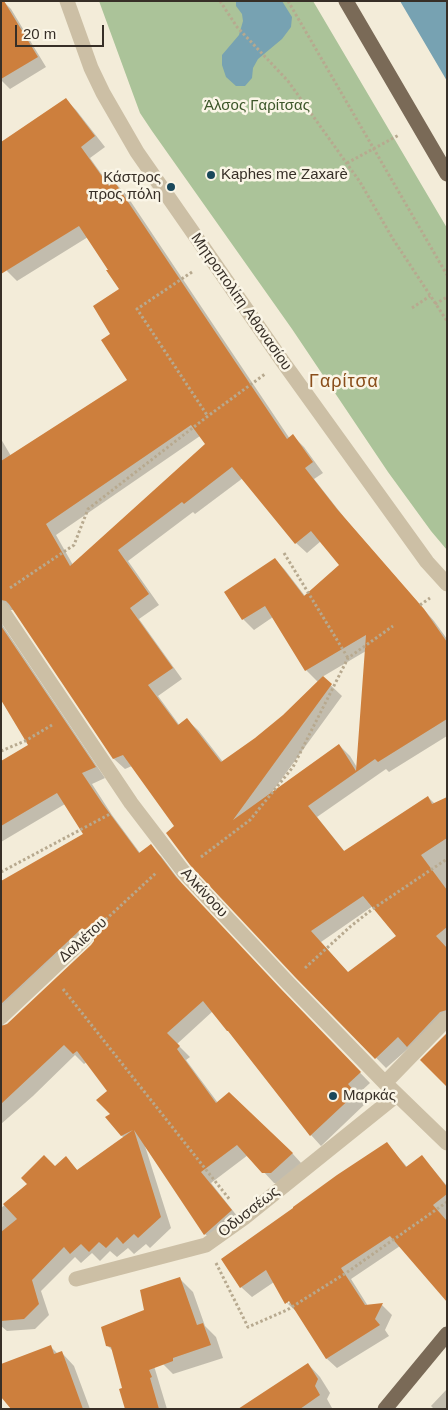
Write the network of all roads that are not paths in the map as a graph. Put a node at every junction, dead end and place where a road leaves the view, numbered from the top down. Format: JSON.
{"nodes":[{"id":1,"x":67,"y":1,"type":"edge"},
{"id":2,"x":346,"y":1,"type":"edge"},
{"id":3,"x":447,"y":174,"type":"edge"},
{"id":4,"x":447,"y":584,"type":"edge"},
{"id":5,"x":3,"y":617,"type":"edge"},
{"id":6,"x":85,"y":938,"type":"road end"},
{"id":7,"x":1,"y":1017,"type":"edge"},
{"id":8,"x":447,"y":1019,"type":"edge"},
{"id":9,"x":385,"y":1083,"type":"junction"},
{"id":10,"x":397,"y":1095,"type":"junction"},
{"id":11,"x":447,"y":1143,"type":"edge"},
{"id":12,"x":76,"y":1279,"type":"dead end"},
{"id":13,"x":447,"y":1334,"type":"edge"},
{"id":14,"x":386,"y":1409,"type":"edge"}],
"edges":[{"from":1,"to":4,"type":"street","name":"Μητροπολίτη Αθανασίου"},
{"from":2,"to":3,"type":"main road"},
{"from":5,"to":9,"type":"street","name":"Αλκίνοου"},
{"from":6,"to":7,"type":"street","name":"Δαλιέτου"},
{"from":8,"to":9,"type":"street"},
{"from":9,"to":10,"type":"street","name":"Αλκίνοου"},
{"from":10,"to":11,"type":"street","name":"Αλκίνοου"},
{"from":10,"to":12,"type":"street","name":"Οδυσσέως"},
{"from":13,"to":14,"type":"main road"}]}
